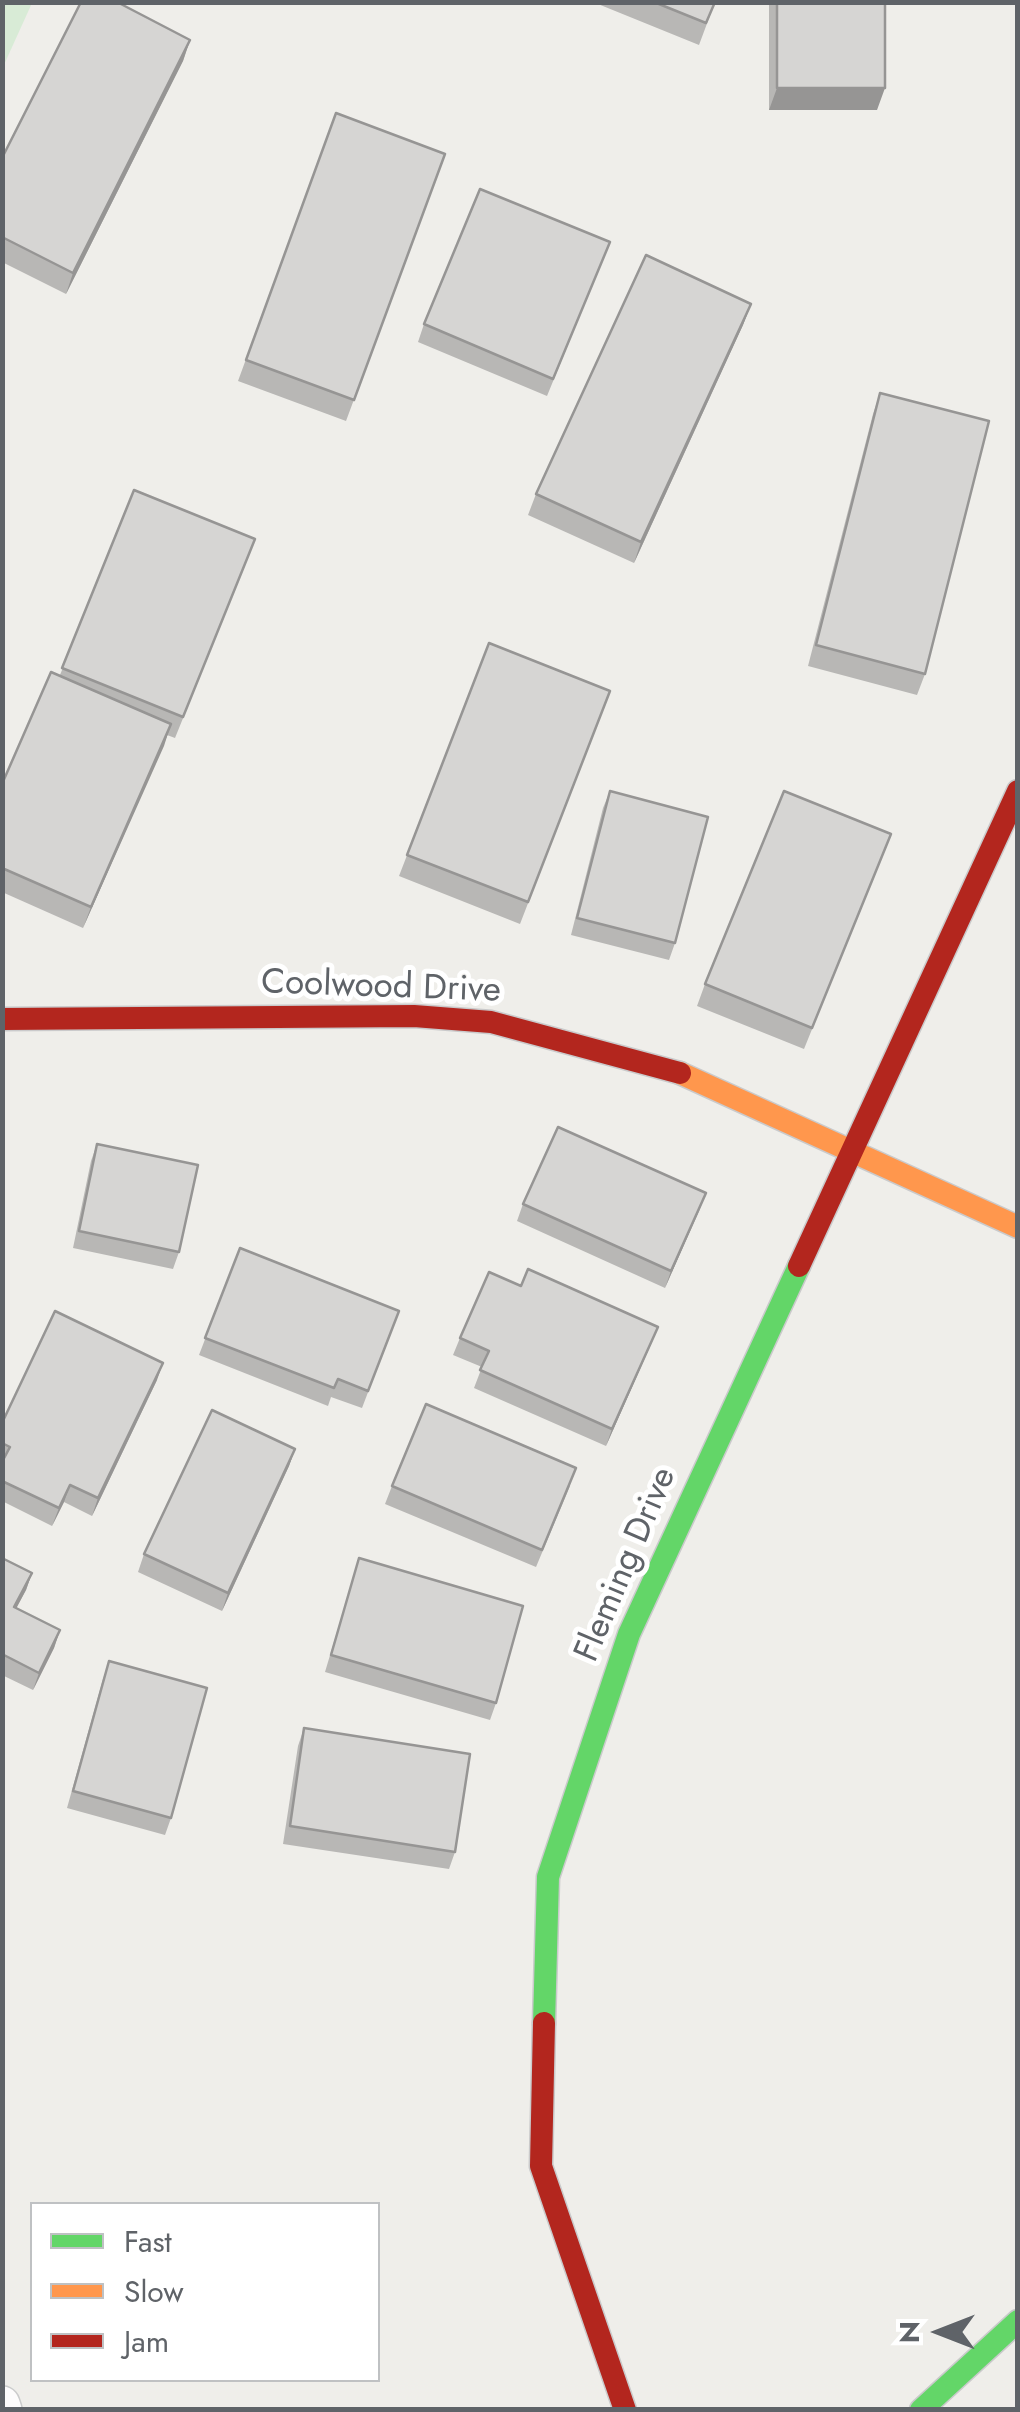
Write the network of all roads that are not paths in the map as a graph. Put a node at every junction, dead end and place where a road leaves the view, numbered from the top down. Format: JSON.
{"nodes":[{"id":1,"x":1018,"y":791,"type":"edge"},
{"id":2,"x":2,"y":1019,"type":"edge"},
{"id":3,"x":854,"y":1152,"type":"junction"},
{"id":4,"x":1018,"y":1228,"type":"edge"},
{"id":5,"x":1018,"y":2322,"type":"edge"},
{"id":6,"x":625,"y":2410,"type":"edge"},
{"id":7,"x":921,"y":2410,"type":"edge"}],
"edges":[{"from":1,"to":3,"type":"street","name":"Fleming Drive"},
{"from":2,"to":3,"type":"street","name":"Coolwood Drive"},
{"from":3,"to":4,"type":"street","name":"Coolwood Drive"},
{"from":3,"to":6,"type":"street","name":"Fleming Drive"},
{"from":5,"to":7,"type":"street"}]}
